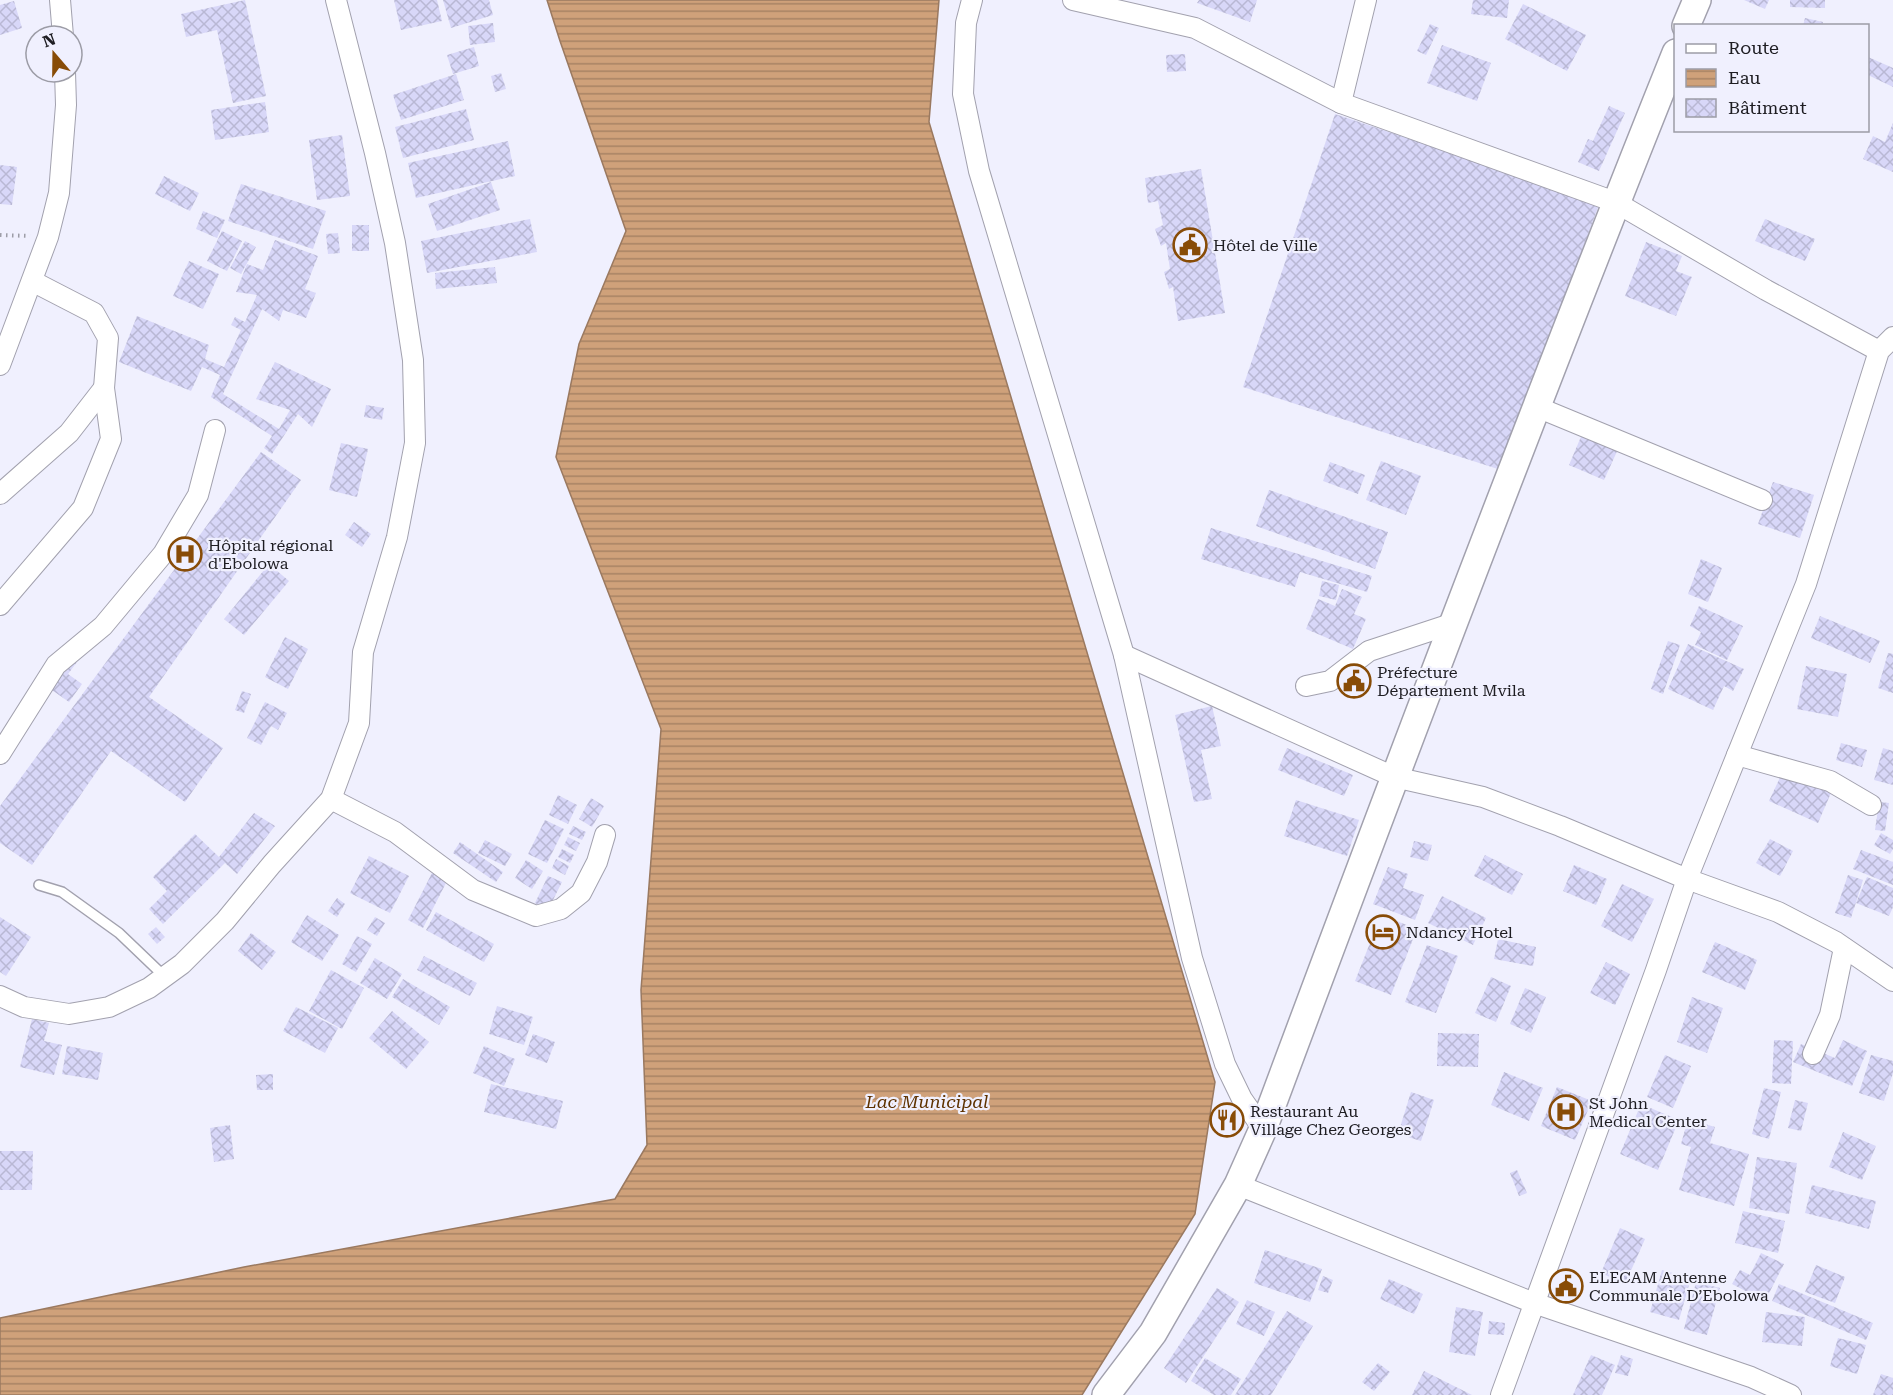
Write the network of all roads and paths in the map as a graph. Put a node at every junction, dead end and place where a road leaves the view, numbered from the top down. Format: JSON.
{"nodes":[{"id":1,"x":60,"y":0,"type":"edge"},
{"id":2,"x":336,"y":0,"type":"edge"},
{"id":3,"x":972,"y":0,"type":"edge"},
{"id":4,"x":1073,"y":0,"type":"edge"},
{"id":5,"x":1366,"y":0,"type":"edge"},
{"id":6,"x":1696,"y":0,"type":"edge"},
{"id":7,"x":62,"y":24,"type":"edge"},
{"id":8,"x":1687,"y":24,"type":"edge"},
{"id":9,"x":1674,"y":57,"type":"edge"},
{"id":10,"x":65,"y":84,"type":"edge"},
{"id":11,"x":1341,"y":103,"type":"junction"},
{"id":12,"x":1616,"y":202,"type":"junction"},
{"id":13,"x":0,"y":236,"type":"edge"},
{"id":14,"x":48,"y":237,"type":"junction"},
{"id":15,"x":32,"y":281,"type":"junction"},
{"id":16,"x":1893,"y":337,"type":"edge"},
{"id":17,"x":1878,"y":351,"type":"junction"},
{"id":18,"x":0,"y":365,"type":"edge"},
{"id":19,"x":104,"y":388,"type":"junction"},
{"id":20,"x":1537,"y":407,"type":"junction"},
{"id":21,"x":214,"y":430,"type":"dead end"},
{"id":22,"x":0,"y":494,"type":"edge"},
{"id":23,"x":1762,"y":500,"type":"dead end"},
{"id":24,"x":0,"y":605,"type":"edge"},
{"id":25,"x":1454,"y":622,"type":"junction"},
{"id":26,"x":1124,"y":655,"type":"junction"},
{"id":27,"x":1306,"y":686,"type":"dead end"},
{"id":28,"x":0,"y":754,"type":"edge"},
{"id":29,"x":1737,"y":755,"type":"junction"},
{"id":30,"x":1394,"y":777,"type":"junction"},
{"id":31,"x":331,"y":800,"type":"junction"},
{"id":32,"x":1871,"y":805,"type":"dead end"},
{"id":33,"x":605,"y":835,"type":"dead end"},
{"id":34,"x":1687,"y":879,"type":"junction"},
{"id":35,"x":39,"y":885,"type":"dead end"},
{"id":36,"x":1844,"y":948,"type":"junction"},
{"id":37,"x":165,"y":977,"type":"junction"},
{"id":38,"x":1893,"y":981,"type":"edge"},
{"id":39,"x":0,"y":996,"type":"edge"},
{"id":40,"x":1813,"y":1054,"type":"dead end"},
{"id":41,"x":1263,"y":1129,"type":"junction"},
{"id":42,"x":1238,"y":1185,"type":"junction"},
{"id":43,"x":1534,"y":1303,"type":"junction"},
{"id":44,"x":1106,"y":1395,"type":"edge"},
{"id":45,"x":1501,"y":1395,"type":"edge"},
{"id":46,"x":1791,"y":1395,"type":"edge"}],
"edges":[{"from":1,"to":7,"type":"street"},
{"from":2,"to":31,"type":"street"},
{"from":3,"to":26,"type":"street"},
{"from":4,"to":11,"type":"street"},
{"from":5,"to":11,"type":"street"},
{"from":6,"to":8,"type":"street"},
{"from":9,"to":12,"type":"street"},
{"from":10,"to":14,"type":"street"},
{"from":11,"to":12,"type":"street"},
{"from":12,"to":17,"type":"street"},
{"from":12,"to":20,"type":"street"},
{"from":13,"to":14,"type":"path"},
{"from":14,"to":15,"type":"street"},
{"from":15,"to":18,"type":"street"},
{"from":15,"to":19,"type":"street"},
{"from":16,"to":17,"type":"street"},
{"from":17,"to":29,"type":"street"},
{"from":19,"to":22,"type":"street"},
{"from":19,"to":24,"type":"street"},
{"from":20,"to":23,"type":"street"},
{"from":20,"to":25,"type":"street"},
{"from":21,"to":28,"type":"street"},
{"from":25,"to":27,"type":"street"},
{"from":25,"to":30,"type":"street"},
{"from":26,"to":30,"type":"street"},
{"from":26,"to":41,"type":"street"},
{"from":29,"to":32,"type":"street"},
{"from":29,"to":34,"type":"street"},
{"from":30,"to":34,"type":"street"},
{"from":30,"to":41,"type":"street"},
{"from":31,"to":33,"type":"street"},
{"from":31,"to":37,"type":"street"},
{"from":34,"to":36,"type":"street"},
{"from":34,"to":43,"type":"street"},
{"from":35,"to":37,"type":"lane"},
{"from":36,"to":38,"type":"street"},
{"from":36,"to":40,"type":"street"},
{"from":37,"to":39,"type":"street"},
{"from":41,"to":42,"type":"street"},
{"from":42,"to":43,"type":"street"},
{"from":42,"to":44,"type":"street"},
{"from":43,"to":45,"type":"street"},
{"from":43,"to":46,"type":"street"}]}
